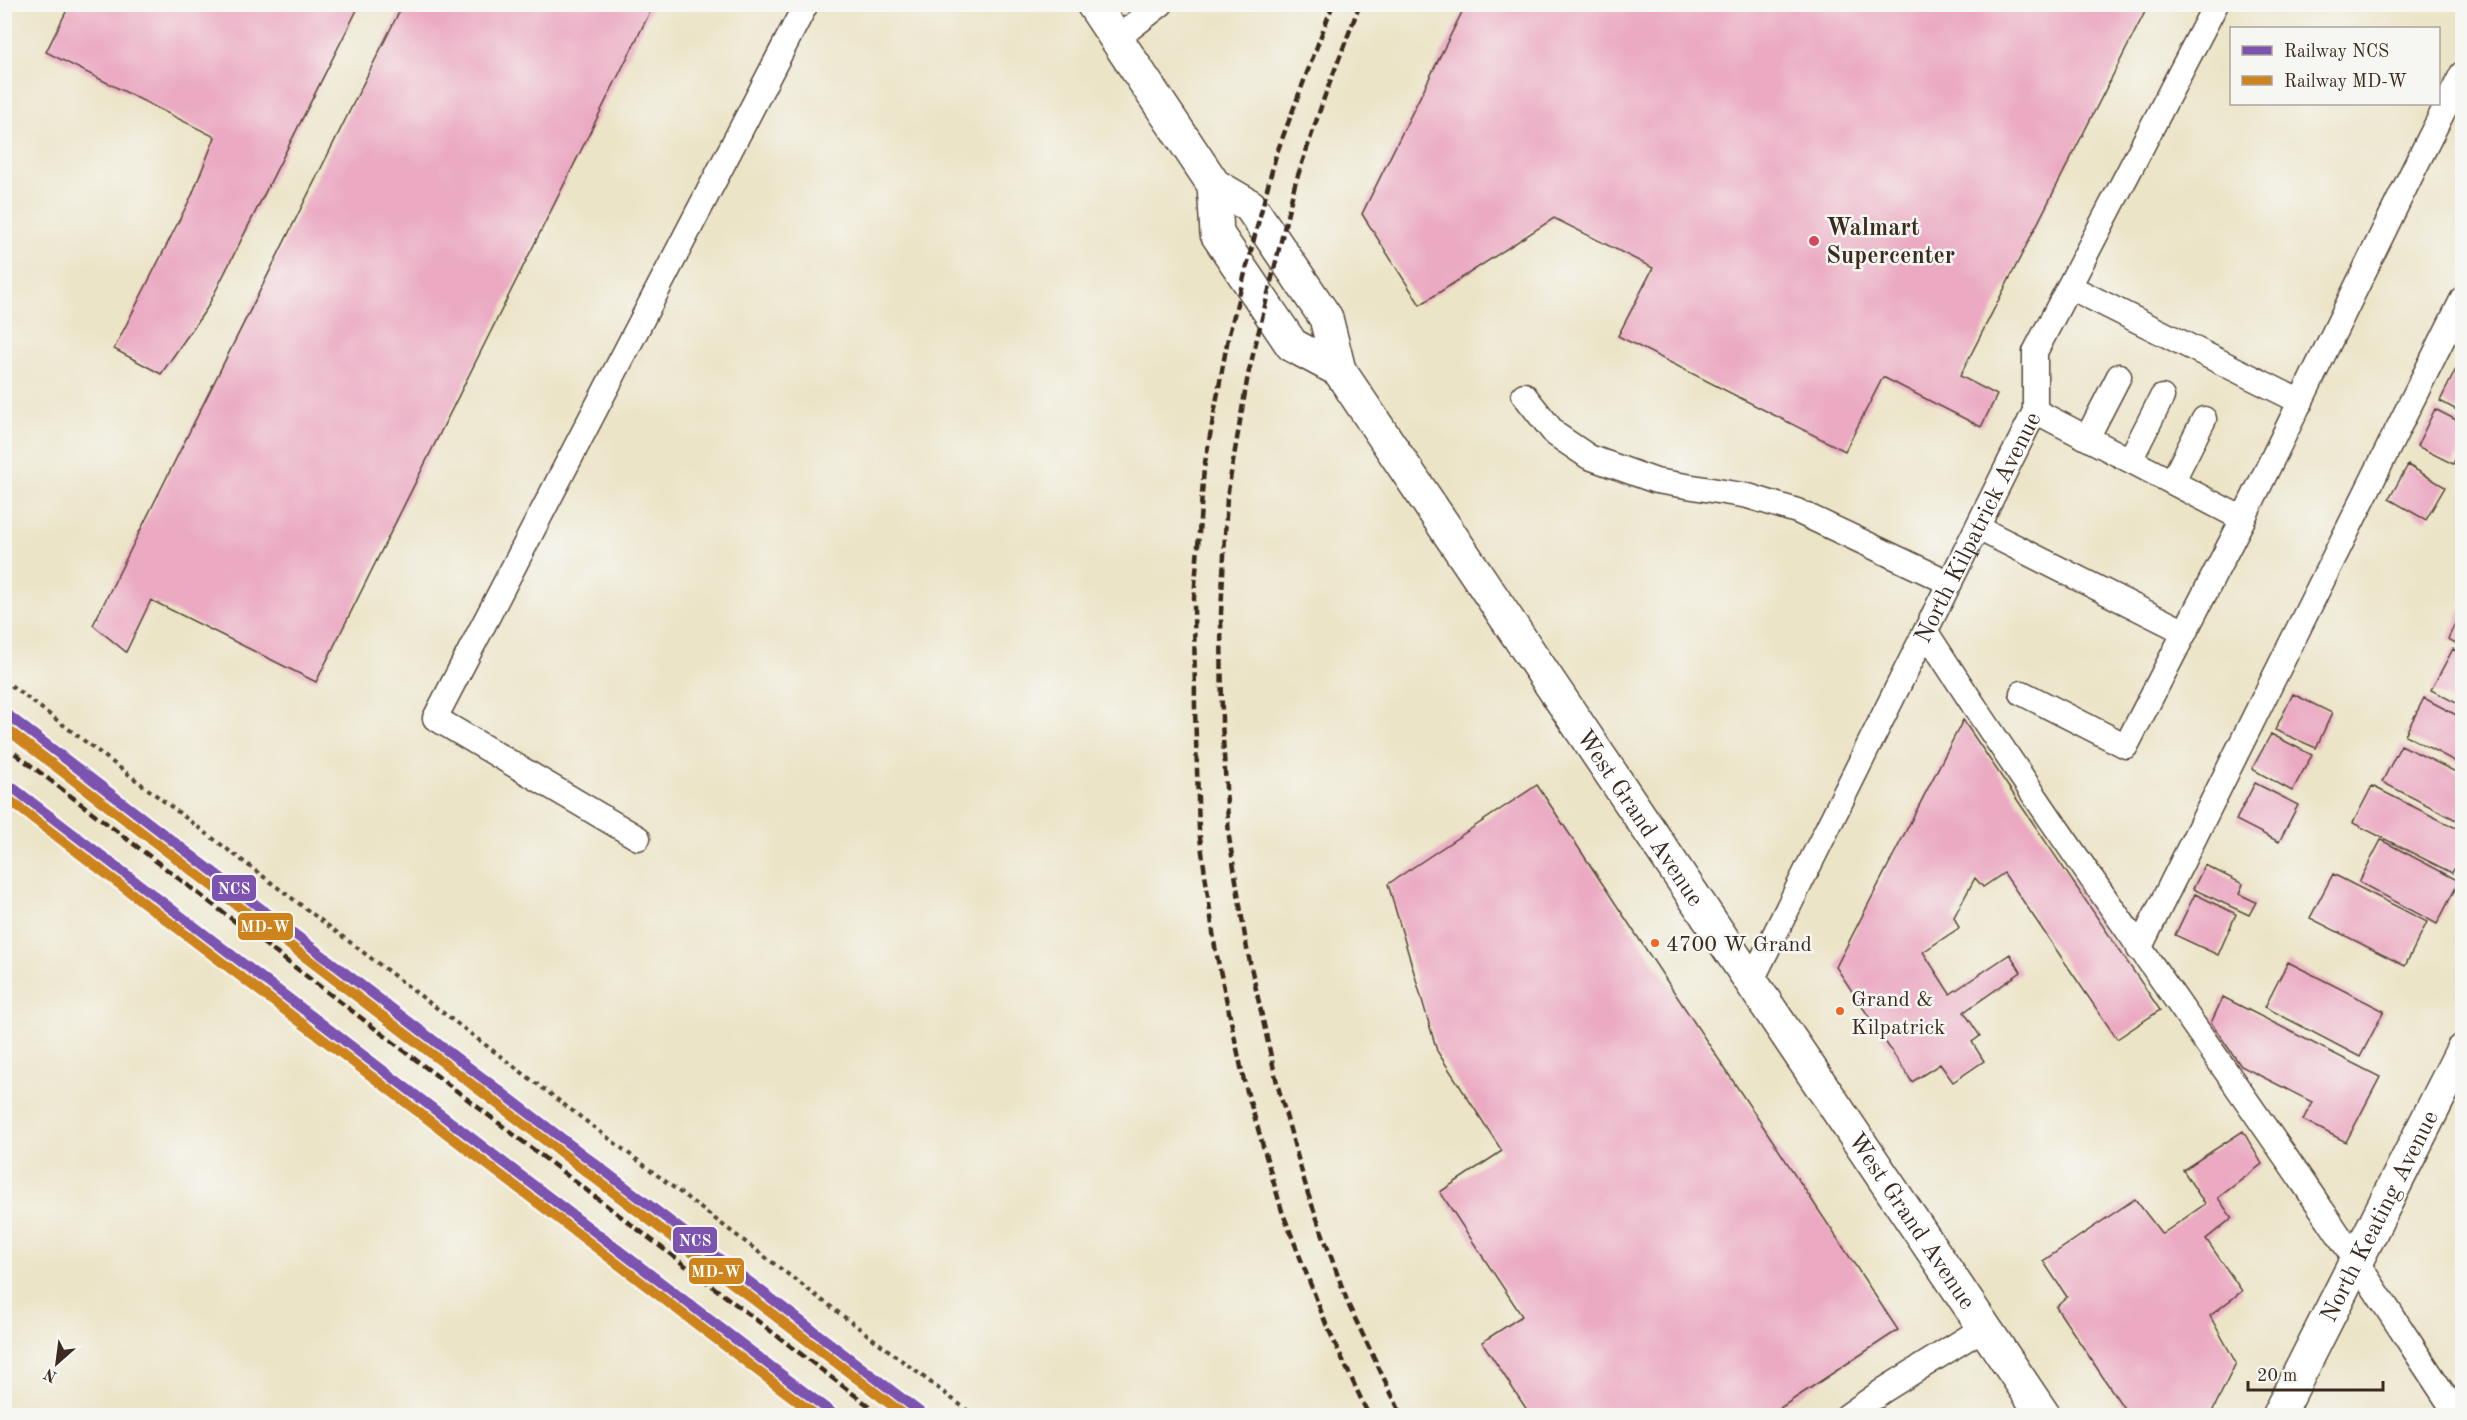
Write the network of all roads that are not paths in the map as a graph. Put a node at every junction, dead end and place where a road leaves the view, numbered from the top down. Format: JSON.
{"nodes":[{"id":1,"x":806,"y":4,"type":"edge"},
{"id":2,"x":1093,"y":4,"type":"edge"},
{"id":3,"x":1161,"y":4,"type":"edge"},
{"id":4,"x":2216,"y":4,"type":"edge"},
{"id":5,"x":1116,"y":39,"type":"junction"},
{"id":6,"x":2463,"y":74,"type":"edge"},
{"id":7,"x":1214,"y":185,"type":"junction"},
{"id":8,"x":2070,"y":287,"type":"junction"},
{"id":9,"x":2463,"y":300,"type":"edge"},
{"id":10,"x":1339,"y":369,"type":"junction"},
{"id":11,"x":2118,"y":376,"type":"dead end"},
{"id":12,"x":1524,"y":395,"type":"dead end"},
{"id":13,"x":2162,"y":398,"type":"dead end"},
{"id":14,"x":2301,"y":402,"type":"junction"},
{"id":15,"x":2036,"y":411,"type":"junction"},
{"id":16,"x":2205,"y":419,"type":"dead end"},
{"id":17,"x":2087,"y":438,"type":"junction"},
{"id":18,"x":2130,"y":460,"type":"junction"},
{"id":19,"x":2172,"y":482,"type":"junction"},
{"id":20,"x":2243,"y":519,"type":"junction"},
{"id":21,"x":1977,"y":528,"type":"junction"},
{"id":22,"x":1950,"y":583,"type":"junction"},
{"id":23,"x":1926,"y":632,"type":"junction"},
{"id":24,"x":2185,"y":632,"type":"junction"},
{"id":25,"x":2022,"y":693,"type":"dead end"},
{"id":26,"x":638,"y":838,"type":"dead end"},
{"id":27,"x":2139,"y":949,"type":"junction"},
{"id":28,"x":1751,"y":982,"type":"junction"},
{"id":29,"x":2463,"y":1051,"type":"edge"},
{"id":30,"x":2356,"y":1263,"type":"junction"},
{"id":31,"x":1985,"y":1327,"type":"junction"},
{"id":32,"x":1847,"y":1416,"type":"edge"},
{"id":33,"x":2044,"y":1416,"type":"edge"},
{"id":34,"x":2278,"y":1416,"type":"edge"},
{"id":35,"x":2458,"y":1416,"type":"edge"}],
"edges":[{"from":1,"to":26,"type":"lane"},
{"from":2,"to":5,"type":"main road","name":"West Grand Avenue"},
{"from":3,"to":5,"type":"lane"},
{"from":4,"to":8,"type":"lane","name":"North Kilpatrick Avenue"},
{"from":5,"to":7,"type":"main road","name":"West Grand Avenue"},
{"from":6,"to":14,"type":"lane"},
{"from":7,"to":10,"type":"main road","name":"West Grand Avenue"},
{"from":7,"to":10,"type":"main road","name":"West Grand Avenue"},
{"from":8,"to":14,"type":"lane"},
{"from":8,"to":15,"type":"lane","name":"North Kilpatrick Avenue"},
{"from":9,"to":27,"type":"lane"},
{"from":10,"to":28,"type":"main road","name":"West Grand Avenue"},
{"from":11,"to":17,"type":"lane"},
{"from":12,"to":22,"type":"lane"},
{"from":13,"to":18,"type":"lane"},
{"from":14,"to":20,"type":"lane"},
{"from":15,"to":17,"type":"lane"},
{"from":15,"to":21,"type":"lane","name":"North Kilpatrick Avenue"},
{"from":16,"to":19,"type":"lane"},
{"from":17,"to":18,"type":"lane"},
{"from":18,"to":19,"type":"lane"},
{"from":19,"to":20,"type":"lane"},
{"from":20,"to":24,"type":"lane"},
{"from":21,"to":22,"type":"lane","name":"North Kilpatrick Avenue"},
{"from":21,"to":24,"type":"lane"},
{"from":22,"to":23,"type":"lane","name":"North Kilpatrick Avenue"},
{"from":23,"to":27,"type":"lane"},
{"from":23,"to":28,"type":"lane","name":"North Kilpatrick Avenue"},
{"from":24,"to":25,"type":"lane"},
{"from":27,"to":30,"type":"lane"},
{"from":28,"to":31,"type":"main road","name":"West Grand Avenue"},
{"from":29,"to":30,"type":"main road","name":"North Keating Avenue"},
{"from":30,"to":34,"type":"main road","name":"North Keating Avenue"},
{"from":30,"to":35,"type":"lane"},
{"from":31,"to":32,"type":"lane"},
{"from":31,"to":33,"type":"main road","name":"West Grand Avenue"}]}
